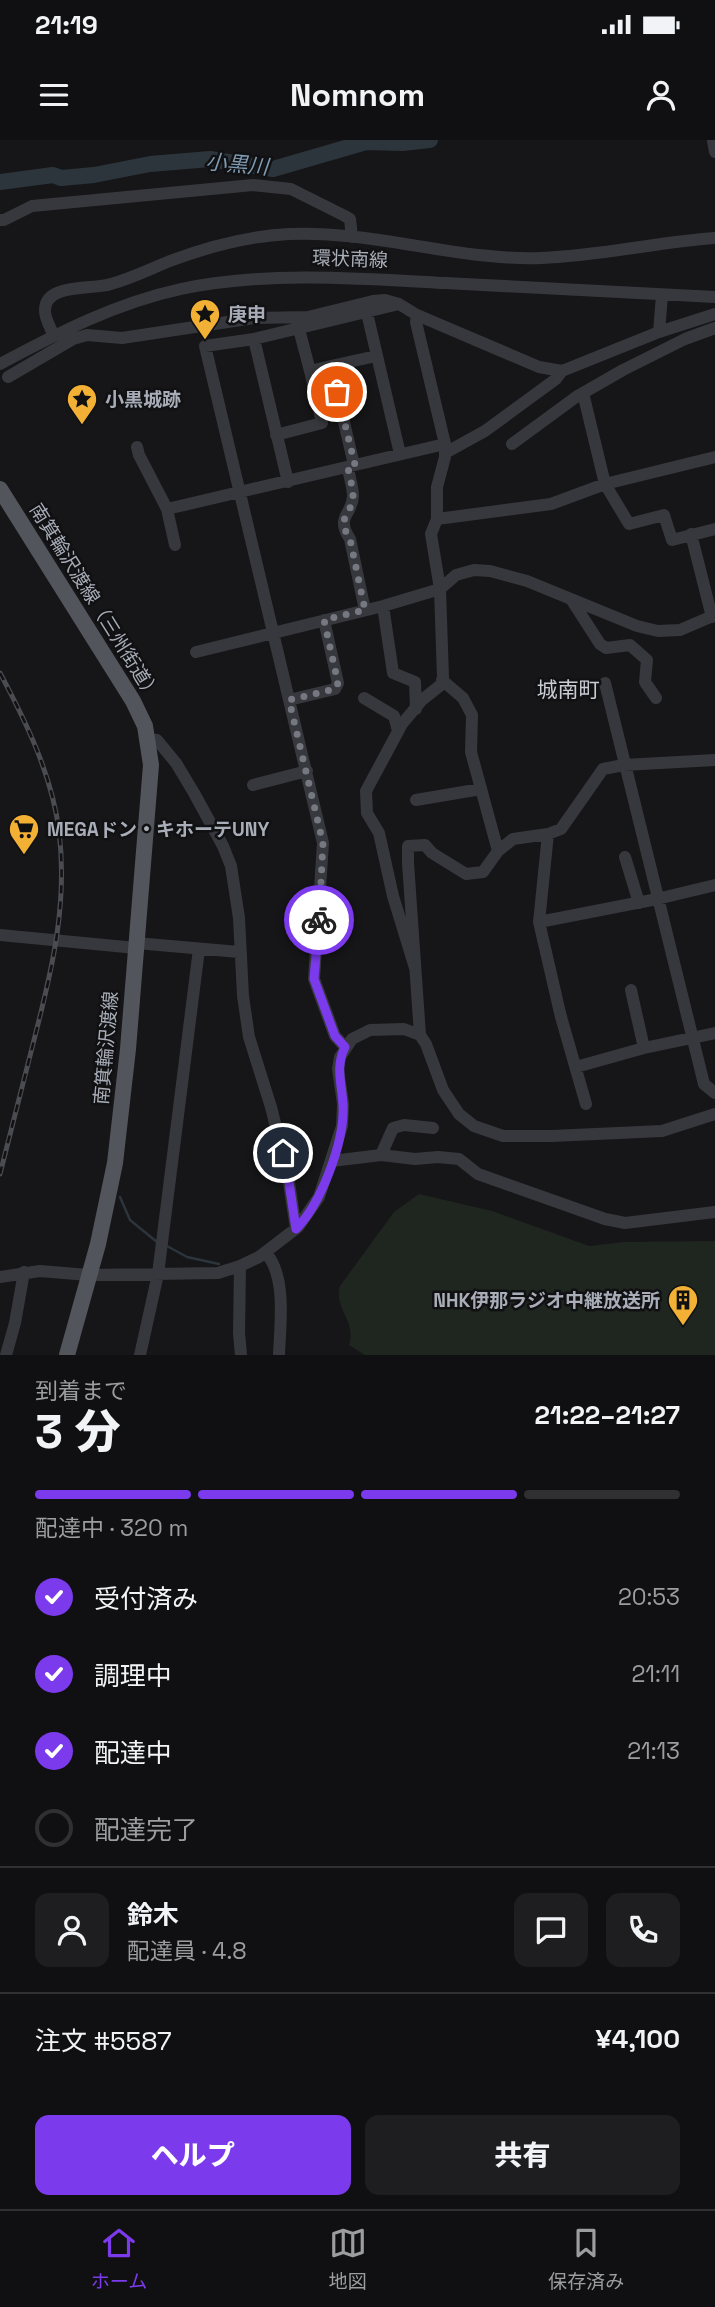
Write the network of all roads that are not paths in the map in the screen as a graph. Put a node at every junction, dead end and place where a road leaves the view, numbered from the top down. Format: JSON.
{"nodes":[{"id":1,"x":713,"y":141,"type":"edge"},
{"id":2,"x":715,"y":152,"type":"edge"},
{"id":3,"x":0,"y":220,"type":"edge"},
{"id":4,"x":352,"y":237,"type":"junction"},
{"id":5,"x":715,"y":238,"type":"edge"},
{"id":6,"x":662,"y":295,"type":"junction"},
{"id":7,"x":715,"y":297,"type":"edge"},
{"id":8,"x":399,"y":304,"type":"junction"},
{"id":9,"x":367,"y":313,"type":"junction"},
{"id":10,"x":715,"y":314,"type":"edge"},
{"id":11,"x":417,"y":315,"type":"junction"},
{"id":12,"x":715,"y":328,"type":"edge"},
{"id":13,"x":299,"y":329,"type":"junction"},
{"id":14,"x":659,"y":332,"type":"junction"},
{"id":15,"x":54,"y":336,"type":"junction"},
{"id":16,"x":254,"y":339,"type":"junction"},
{"id":17,"x":376,"y":356,"type":"junction"},
{"id":18,"x":0,"y":364,"type":"edge"},
{"id":19,"x":331,"y":366,"type":"junction"},
{"id":20,"x":310,"y":371,"type":"junction"},
{"id":21,"x":562,"y":372,"type":"junction"},
{"id":22,"x":4,"y":380,"type":"edge"},
{"id":23,"x":583,"y":393,"type":"junction"},
{"id":24,"x":343,"y":418,"type":"junction"},
{"id":25,"x":322,"y":423,"type":"junction"},
{"id":26,"x":276,"y":435,"type":"junction"},
{"id":27,"x":512,"y":444,"type":"dead end"},
{"id":28,"x":137,"y":447,"type":"dead end"},
{"id":29,"x":445,"y":448,"type":"junction"},
{"id":30,"x":400,"y":454,"type":"junction"},
{"id":31,"x":715,"y":457,"type":"edge"},
{"id":32,"x":351,"y":466,"type":"junction"},
{"id":33,"x":288,"y":482,"type":"junction"},
{"id":34,"x":605,"y":484,"type":"junction"},
{"id":35,"x":0,"y":489,"type":"edge"},
{"id":36,"x":240,"y":493,"type":"junction"},
{"id":37,"x":167,"y":509,"type":"junction"},
{"id":38,"x":437,"y":519,"type":"junction"},
{"id":39,"x":715,"y":529,"type":"edge"},
{"id":40,"x":691,"y":534,"type":"junction"},
{"id":41,"x":175,"y":545,"type":"dead end"},
{"id":42,"x":440,"y":589,"type":"junction"},
{"id":43,"x":571,"y":598,"type":"junction"},
{"id":44,"x":383,"y":606,"type":"junction"},
{"id":45,"x":365,"y":610,"type":"junction"},
{"id":46,"x":714,"y":616,"type":"edge"},
{"id":47,"x":324,"y":620,"type":"junction"},
{"id":48,"x":273,"y":633,"type":"junction"},
{"id":49,"x":196,"y":652,"type":"dead end"},
{"id":50,"x":442,"y":680,"type":"junction"},
{"id":51,"x":605,"y":683,"type":"dead end"},
{"id":52,"x":364,"y":698,"type":"dead end"},
{"id":53,"x":656,"y":698,"type":"dead end"},
{"id":54,"x":289,"y":700,"type":"junction"},
{"id":55,"x":416,"y":709,"type":"junction"},
{"id":56,"x":398,"y":731,"type":"junction"},
{"id":57,"x":148,"y":739,"type":"junction"},
{"id":58,"x":715,"y":760,"type":"edge"},
{"id":59,"x":624,"y":765,"type":"junction"},
{"id":60,"x":307,"y":771,"type":"junction"},
{"id":61,"x":253,"y":785,"type":"dead end"},
{"id":62,"x":481,"y":789,"type":"junction"},
{"id":63,"x":416,"y":800,"type":"dead end"},
{"id":64,"x":548,"y":834,"type":"junction"},
{"id":65,"x":498,"y":851,"type":"junction"},
{"id":66,"x":625,"y":857,"type":"dead end"},
{"id":67,"x":715,"y":885,"type":"edge"},
{"id":68,"x":657,"y":899,"type":"junction"},
{"id":69,"x":639,"y":903,"type":"junction"},
{"id":70,"x":539,"y":922,"type":"junction"},
{"id":71,"x":0,"y":935,"type":"edge"},
{"id":72,"x":136,"y":945,"type":"junction"},
{"id":73,"x":199,"y":949,"type":"junction"},
{"id":74,"x":239,"y":952,"type":"junction"},
{"id":75,"x":415,"y":968,"type":"junction"},
{"id":76,"x":631,"y":990,"type":"dead end"},
{"id":77,"x":715,"y":1033,"type":"edge"},
{"id":78,"x":419,"y":1035,"type":"junction"},
{"id":79,"x":693,"y":1039,"type":"junction"},
{"id":80,"x":345,"y":1047,"type":"junction"},
{"id":81,"x":645,"y":1048,"type":"junction"},
{"id":82,"x":576,"y":1067,"type":"junction"},
{"id":83,"x":715,"y":1093,"type":"edge"},
{"id":84,"x":586,"y":1104,"type":"dead end"},
{"id":85,"x":715,"y":1114,"type":"edge"},
{"id":86,"x":433,"y":1128,"type":"dead end"},
{"id":87,"x":381,"y":1155,"type":"junction"},
{"id":88,"x":332,"y":1161,"type":"junction"},
{"id":89,"x":715,"y":1212,"type":"edge"},
{"id":90,"x":296,"y":1229,"type":"junction"},
{"id":91,"x":266,"y":1253,"type":"junction"},
{"id":92,"x":240,"y":1266,"type":"junction"},
{"id":93,"x":24,"y":1272,"type":"junction"},
{"id":94,"x":158,"y":1273,"type":"junction"},
{"id":95,"x":88,"y":1275,"type":"junction"},
{"id":96,"x":0,"y":1277,"type":"edge"},
{"id":97,"x":6,"y":1355,"type":"edge"},
{"id":98,"x":67,"y":1355,"type":"edge"},
{"id":99,"x":140,"y":1355,"type":"edge"},
{"id":100,"x":241,"y":1355,"type":"edge"},
{"id":101,"x":279,"y":1355,"type":"edge"}],
"edges":[{"from":1,"to":2,"type":"street"},
{"from":3,"to":4,"type":"street"},
{"from":4,"to":5,"type":"street"},
{"from":4,"to":15,"type":"street"},
{"from":6,"to":7,"type":"street","name":"環状南線"},
{"from":6,"to":14,"type":"street"},
{"from":6,"to":15,"type":"street","name":"環状南線"},
{"from":8,"to":9,"type":"street"},
{"from":8,"to":11,"type":"street"},
{"from":8,"to":22,"type":"street"},
{"from":9,"to":13,"type":"street"},
{"from":9,"to":17,"type":"street"},
{"from":10,"to":14,"type":"street"},
{"from":11,"to":21,"type":"street"},
{"from":11,"to":29,"type":"street"},
{"from":12,"to":23,"type":"street"},
{"from":13,"to":16,"type":"street"},
{"from":13,"to":20,"type":"street"},
{"from":14,"to":21,"type":"street"},
{"from":15,"to":18,"type":"street","name":"環状南線"},
{"from":16,"to":26,"type":"street"},
{"from":16,"to":36,"type":"street"},
{"from":17,"to":19,"type":"street"},
{"from":17,"to":30,"type":"street"},
{"from":18,"to":22,"type":"street"},
{"from":19,"to":20,"type":"street"},
{"from":19,"to":24,"type":"street"},
{"from":20,"to":25,"type":"street"},
{"from":21,"to":29,"type":"street"},
{"from":23,"to":27,"type":"street"},
{"from":23,"to":34,"type":"street"},
{"from":24,"to":25,"type":"street"},
{"from":24,"to":32,"type":"street"},
{"from":25,"to":26,"type":"street"},
{"from":26,"to":33,"type":"street"},
{"from":28,"to":37,"type":"street"},
{"from":29,"to":30,"type":"street"},
{"from":29,"to":38,"type":"street"},
{"from":30,"to":32,"type":"street"},
{"from":31,"to":34,"type":"street"},
{"from":32,"to":33,"type":"street"},
{"from":32,"to":45,"type":"street"},
{"from":33,"to":36,"type":"street"},
{"from":34,"to":38,"type":"street"},
{"from":34,"to":40,"type":"street"},
{"from":35,"to":57,"type":"main road","name":"南箕輪沢渡線（三州街道）"},
{"from":36,"to":37,"type":"street"},
{"from":36,"to":48,"type":"street"},
{"from":37,"to":41,"type":"street"},
{"from":38,"to":42,"type":"street"},
{"from":39,"to":40,"type":"street"},
{"from":40,"to":46,"type":"street"},
{"from":42,"to":43,"type":"street"},
{"from":42,"to":44,"type":"street"},
{"from":42,"to":50,"type":"street"},
{"from":43,"to":46,"type":"street"},
{"from":43,"to":53,"type":"street"},
{"from":44,"to":45,"type":"street"},
{"from":44,"to":55,"type":"street"},
{"from":45,"to":47,"type":"street"},
{"from":47,"to":48,"type":"street"},
{"from":47,"to":54,"type":"street"},
{"from":48,"to":49,"type":"street"},
{"from":48,"to":54,"type":"street"},
{"from":50,"to":55,"type":"street"},
{"from":50,"to":62,"type":"street"},
{"from":51,"to":59,"type":"street"},
{"from":52,"to":56,"type":"street"},
{"from":54,"to":60,"type":"street"},
{"from":55,"to":56,"type":"street"},
{"from":56,"to":75,"type":"street"},
{"from":57,"to":72,"type":"main road","name":"南箕輪沢渡線"},
{"from":57,"to":74,"type":"street"},
{"from":58,"to":59,"type":"street"},
{"from":59,"to":64,"type":"street"},
{"from":59,"to":68,"type":"street"},
{"from":60,"to":61,"type":"street"},
{"from":60,"to":80,"type":"street"},
{"from":62,"to":63,"type":"street"},
{"from":62,"to":65,"type":"street"},
{"from":64,"to":65,"type":"street"},
{"from":64,"to":70,"type":"street"},
{"from":65,"to":75,"type":"street"},
{"from":66,"to":69,"type":"street"},
{"from":67,"to":68,"type":"street"},
{"from":68,"to":69,"type":"street"},
{"from":68,"to":79,"type":"street"},
{"from":69,"to":70,"type":"street"},
{"from":70,"to":82,"type":"street"},
{"from":71,"to":72,"type":"street"},
{"from":72,"to":73,"type":"street"},
{"from":72,"to":95,"type":"main road","name":"南箕輪沢渡線"},
{"from":73,"to":74,"type":"street"},
{"from":73,"to":94,"type":"street"},
{"from":74,"to":90,"type":"street"},
{"from":75,"to":78,"type":"street"},
{"from":76,"to":81,"type":"street"},
{"from":77,"to":79,"type":"street"},
{"from":78,"to":80,"type":"street"},
{"from":78,"to":85,"type":"street"},
{"from":79,"to":81,"type":"street"},
{"from":79,"to":83,"type":"street"},
{"from":80,"to":88,"type":"street"},
{"from":81,"to":82,"type":"street"},
{"from":82,"to":84,"type":"street"},
{"from":86,"to":87,"type":"street"},
{"from":87,"to":88,"type":"street"},
{"from":87,"to":89,"type":"street"},
{"from":88,"to":90,"type":"street"},
{"from":90,"to":91,"type":"street"},
{"from":91,"to":92,"type":"street"},
{"from":91,"to":101,"type":"street"},
{"from":92,"to":94,"type":"street"},
{"from":92,"to":100,"type":"street"},
{"from":93,"to":95,"type":"street"},
{"from":93,"to":96,"type":"street"},
{"from":93,"to":97,"type":"street"},
{"from":94,"to":95,"type":"street"},
{"from":94,"to":99,"type":"street"},
{"from":95,"to":98,"type":"main road","name":"南箕輪沢渡線"}]}
